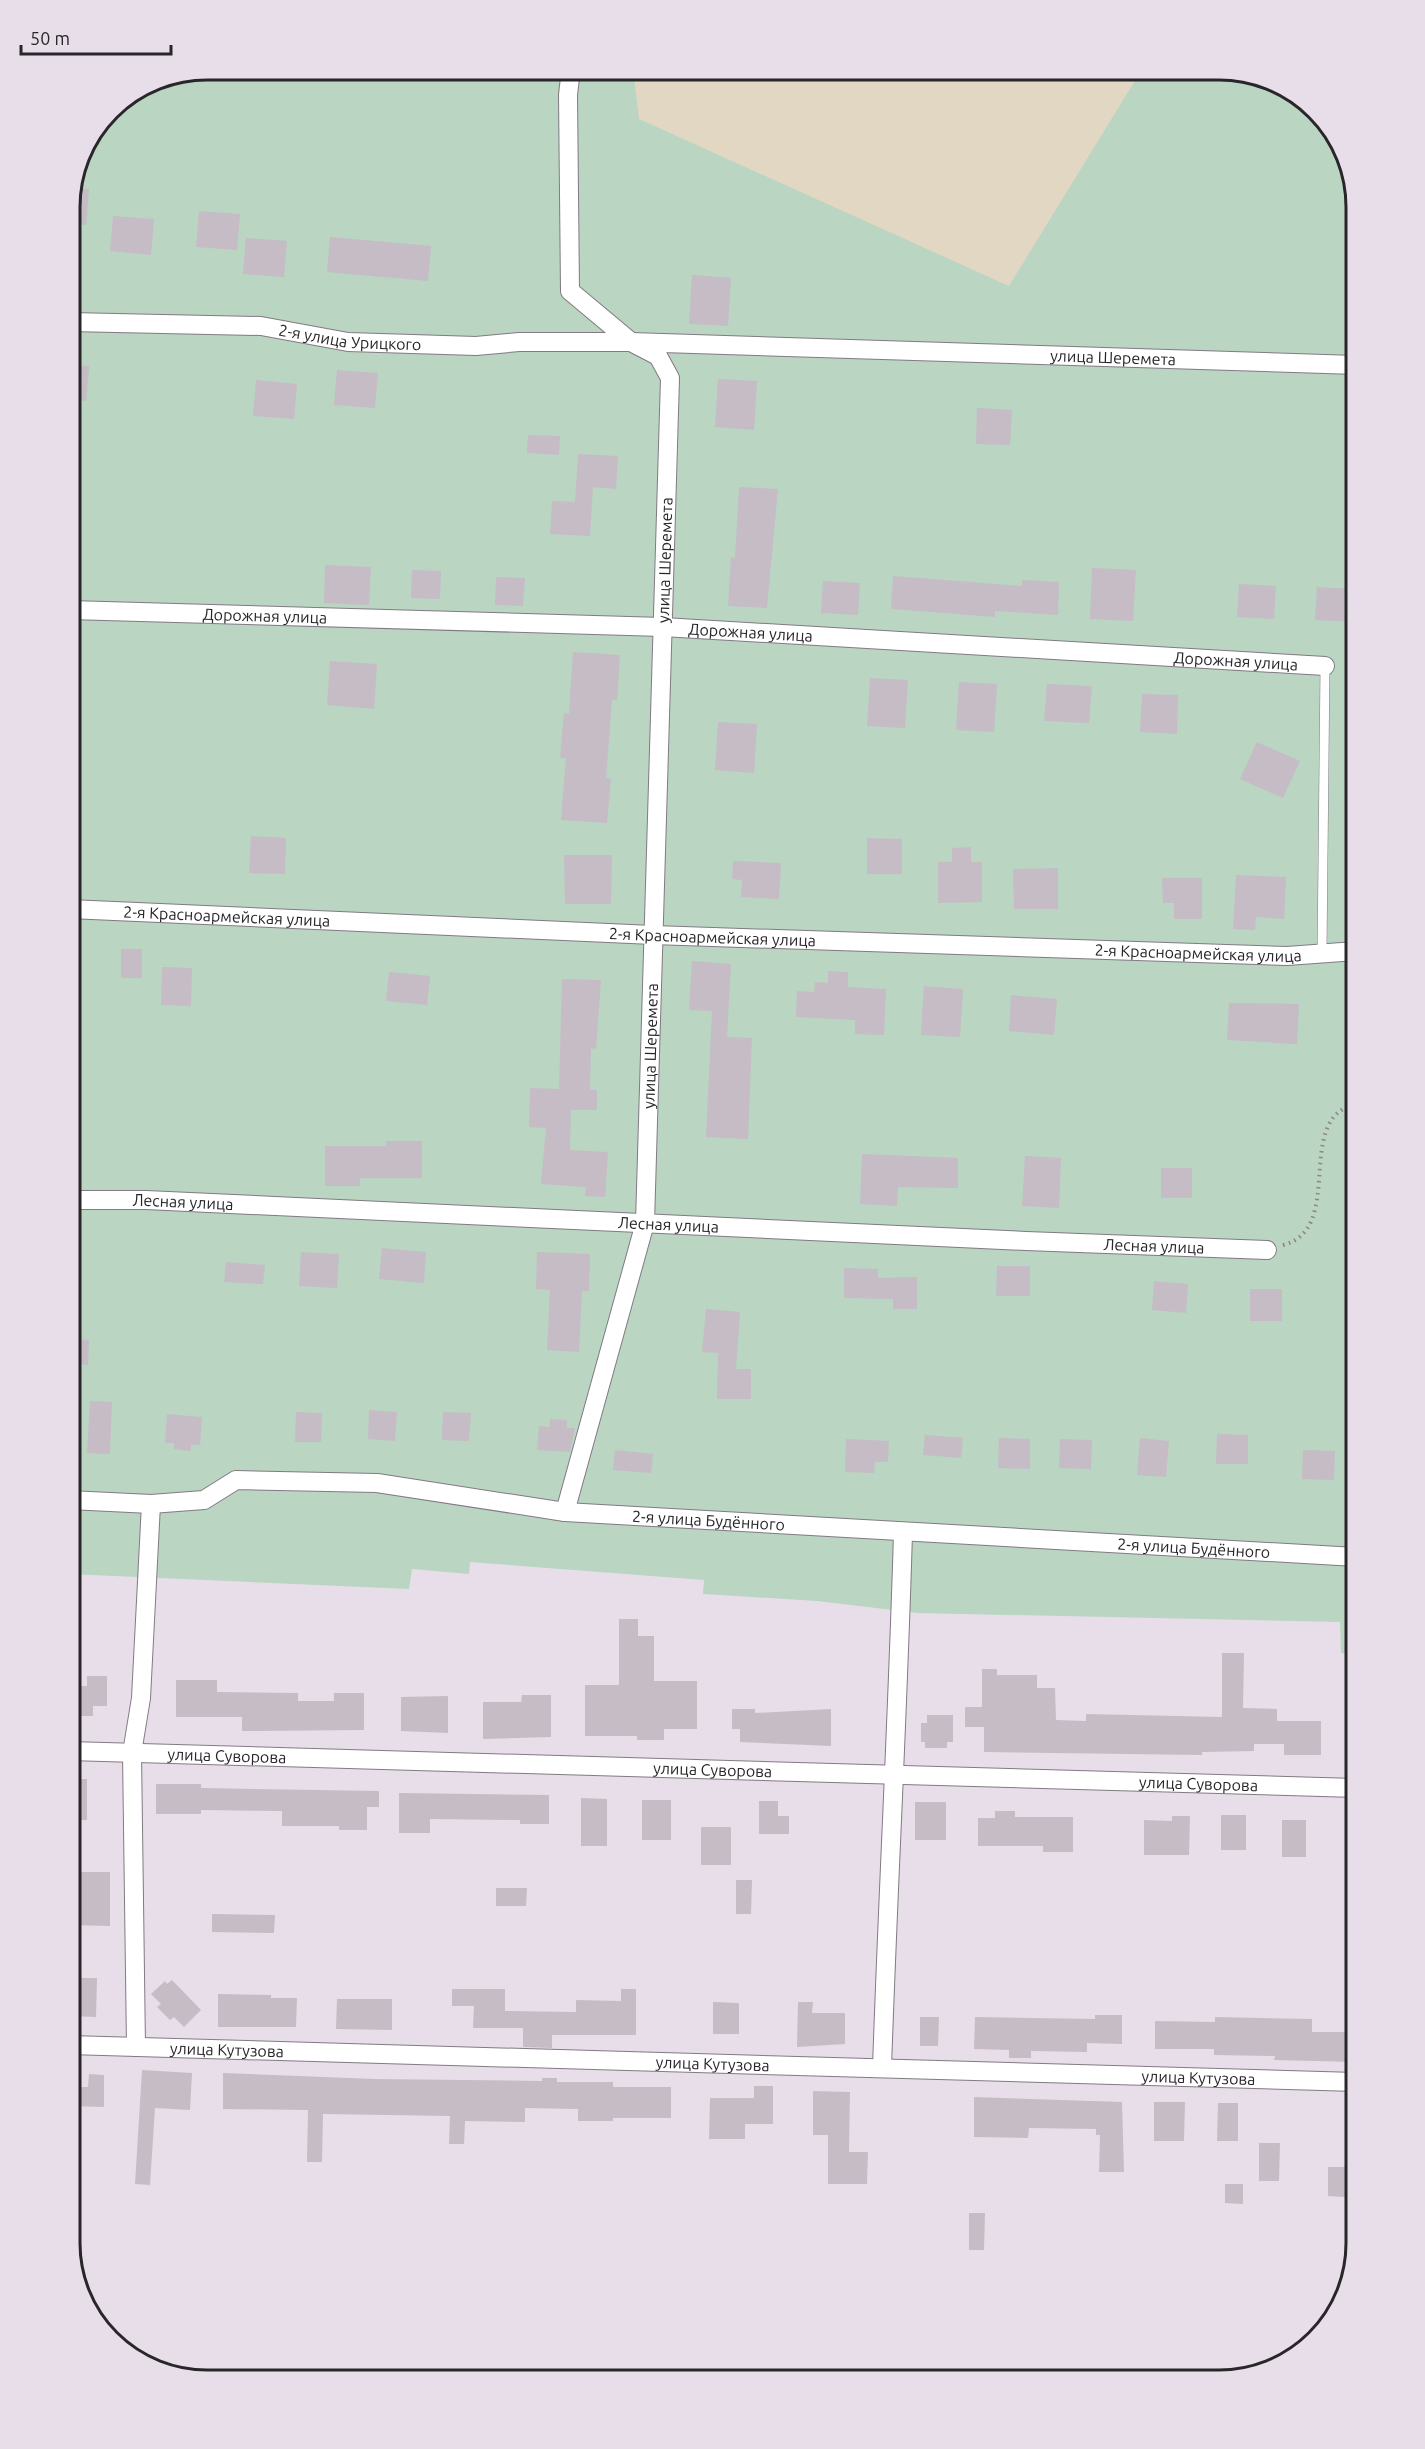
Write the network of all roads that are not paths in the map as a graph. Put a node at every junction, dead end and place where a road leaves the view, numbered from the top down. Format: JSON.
{"nodes":[{"id":1,"x":570,"y":80,"type":"edge"},
{"id":2,"x":80,"y":322,"type":"edge"},
{"id":3,"x":631,"y":342,"type":"junction"},
{"id":4,"x":1346,"y":365,"type":"edge"},
{"id":5,"x":80,"y":610,"type":"edge"},
{"id":6,"x":663,"y":627,"type":"junction"},
{"id":7,"x":1325,"y":666,"type":"joint"},
{"id":8,"x":80,"y":909,"type":"edge"},
{"id":9,"x":653,"y":935,"type":"junction"},
{"id":10,"x":1346,"y":952,"type":"edge"},
{"id":11,"x":1322,"y":954,"type":"junction"},
{"id":12,"x":80,"y":1200,"type":"edge"},
{"id":13,"x":645,"y":1222,"type":"junction"},
{"id":14,"x":1267,"y":1250,"type":"road end"},
{"id":15,"x":80,"y":1501,"type":"edge"},
{"id":16,"x":151,"y":1504,"type":"junction"},
{"id":17,"x":565,"y":1512,"type":"junction"},
{"id":18,"x":903,"y":1532,"type":"junction"},
{"id":19,"x":1346,"y":1556,"type":"edge"},
{"id":20,"x":80,"y":1751,"type":"edge"},
{"id":21,"x":132,"y":1753,"type":"junction"},
{"id":22,"x":896,"y":1773,"type":"junction"},
{"id":23,"x":1346,"y":1788,"type":"edge"},
{"id":24,"x":80,"y":2045,"type":"edge"},
{"id":25,"x":136,"y":2047,"type":"junction"},
{"id":26,"x":882,"y":2068,"type":"junction"},
{"id":27,"x":1346,"y":2082,"type":"edge"}],
"edges":[{"from":1,"to":3,"type":"street"},
{"from":2,"to":3,"type":"street","name":"2-я улица Урицкого"},
{"from":3,"to":4,"type":"street","name":"улица Шеремета"},
{"from":3,"to":6,"type":"street","name":"улица Шеремета"},
{"from":5,"to":6,"type":"street","name":"Дорожная улица"},
{"from":6,"to":7,"type":"street","name":"Дорожная улица"},
{"from":6,"to":9,"type":"street","name":"улица Шеремета"},
{"from":7,"to":11,"type":"lane"},
{"from":8,"to":9,"type":"street","name":"2-я Красноармейская улица"},
{"from":9,"to":11,"type":"street","name":"2-я Красноармейская улица"},
{"from":9,"to":13,"type":"street","name":"улица Шеремета"},
{"from":10,"to":11,"type":"street","name":"2-я Красноармейская улица"},
{"from":12,"to":13,"type":"street","name":"Лесная улица"},
{"from":13,"to":14,"type":"street","name":"Лесная улица"},
{"from":13,"to":17,"type":"street","name":"улица Шеремета"},
{"from":15,"to":16,"type":"street","name":"2-я улица Будённого"},
{"from":16,"to":17,"type":"street","name":"2-я улица Будённого"},
{"from":16,"to":21,"type":"street"},
{"from":17,"to":18,"type":"street","name":"2-я улица Будённого"},
{"from":18,"to":19,"type":"street","name":"2-я улица Будённого"},
{"from":18,"to":22,"type":"street"},
{"from":20,"to":21,"type":"street","name":"улица Суворова"},
{"from":21,"to":22,"type":"street","name":"улица Суворова"},
{"from":21,"to":25,"type":"street"},
{"from":22,"to":23,"type":"street","name":"улица Суворова"},
{"from":22,"to":26,"type":"street"},
{"from":24,"to":25,"type":"street","name":"улица Кутузова"},
{"from":25,"to":26,"type":"street","name":"улица Кутузова"},
{"from":26,"to":27,"type":"street","name":"улица Кутузова"}]}
